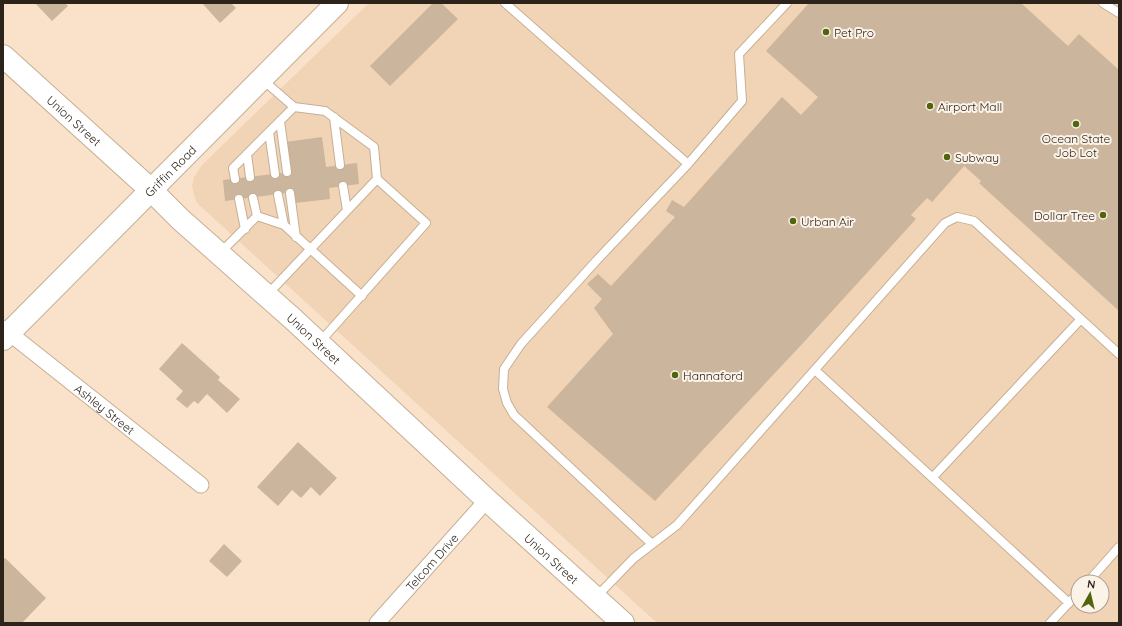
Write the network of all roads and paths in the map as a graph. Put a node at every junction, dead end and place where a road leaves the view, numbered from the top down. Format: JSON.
{"nodes":[{"id":1,"x":337,"y":3,"type":"edge"},
{"id":2,"x":505,"y":3,"type":"edge"},
{"id":3,"x":787,"y":3,"type":"edge"},
{"id":4,"x":1103,"y":3,"type":"edge"},
{"id":5,"x":1119,"y":13,"type":"edge"},
{"id":6,"x":3,"y":56,"type":"edge"},
{"id":7,"x":261,"y":78,"type":"junction"},
{"id":8,"x":294,"y":107,"type":"junction"},
{"id":9,"x":334,"y":117,"type":"junction"},
{"id":10,"x":280,"y":121,"type":"junction"},
{"id":11,"x":269,"y":132,"type":"junction"},
{"id":12,"x":247,"y":154,"type":"junction"},
{"id":13,"x":688,"y":164,"type":"junction"},
{"id":14,"x":340,"y":165,"type":"dead end"},
{"id":15,"x":287,"y":172,"type":"dead end"},
{"id":16,"x":275,"y":174,"type":"dead end"},
{"id":17,"x":250,"y":177,"type":"dead end"},
{"id":18,"x":235,"y":179,"type":"dead end"},
{"id":19,"x":377,"y":179,"type":"junction"},
{"id":20,"x":343,"y":186,"type":"dead end"},
{"id":21,"x":151,"y":190,"type":"junction"},
{"id":22,"x":290,"y":193,"type":"dead end"},
{"id":23,"x":278,"y":195,"type":"dead end"},
{"id":24,"x":253,"y":198,"type":"dead end"},
{"id":25,"x":239,"y":200,"type":"dead end"},
{"id":26,"x":347,"y":210,"type":"junction"},
{"id":27,"x":257,"y":216,"type":"junction"},
{"id":28,"x":284,"y":225,"type":"junction"},
{"id":29,"x":245,"y":228,"type":"junction"},
{"id":30,"x":296,"y":237,"type":"junction"},
{"id":31,"x":310,"y":249,"type":"junction"},
{"id":32,"x":220,"y":254,"type":"junction"},
{"id":33,"x":266,"y":296,"type":"junction"},
{"id":34,"x":362,"y":296,"type":"junction"},
{"id":35,"x":1081,"y":319,"type":"junction"},
{"id":36,"x":5,"y":333,"type":"edge"},
{"id":37,"x":319,"y":344,"type":"junction"},
{"id":38,"x":1119,"y":354,"type":"edge"},
{"id":39,"x":815,"y":370,"type":"junction"},
{"id":40,"x":933,"y":477,"type":"junction"},
{"id":41,"x":201,"y":485,"type":"dead end"},
{"id":42,"x":487,"y":500,"type":"junction"},
{"id":43,"x":652,"y":544,"type":"junction"},
{"id":44,"x":1119,"y":546,"type":"edge"},
{"id":45,"x":1095,"y":574,"type":"edge"},
{"id":46,"x":595,"y":598,"type":"junction"},
{"id":47,"x":1069,"y":603,"type":"joint"},
{"id":48,"x":377,"y":623,"type":"edge"},
{"id":49,"x":623,"y":623,"type":"edge"},
{"id":50,"x":1050,"y":623,"type":"edge"}],
"edges":[{"from":1,"to":7,"type":"main road","name":"Griffin Road"},
{"from":2,"to":13,"type":"lane"},
{"from":3,"to":13,"type":"lane"},
{"from":4,"to":5,"type":"lane"},
{"from":6,"to":21,"type":"main road","name":"Union Street"},
{"from":7,"to":8,"type":"lane"},
{"from":7,"to":21,"type":"main road","name":"Griffin Road"},
{"from":8,"to":9,"type":"lane"},
{"from":8,"to":10,"type":"lane"},
{"from":9,"to":14,"type":"lane"},
{"from":9,"to":19,"type":"lane"},
{"from":10,"to":11,"type":"lane"},
{"from":10,"to":15,"type":"lane"},
{"from":11,"to":12,"type":"lane"},
{"from":11,"to":16,"type":"lane"},
{"from":12,"to":17,"type":"lane"},
{"from":12,"to":18,"type":"lane"},
{"from":13,"to":43,"type":"lane"},
{"from":19,"to":26,"type":"lane"},
{"from":19,"to":34,"type":"lane"},
{"from":20,"to":26,"type":"lane"},
{"from":21,"to":32,"type":"main road","name":"Union Street"},
{"from":21,"to":36,"type":"main road","name":"Griffin Road"},
{"from":22,"to":30,"type":"lane"},
{"from":23,"to":28,"type":"lane"},
{"from":24,"to":27,"type":"lane"},
{"from":25,"to":29,"type":"lane"},
{"from":26,"to":31,"type":"lane"},
{"from":27,"to":28,"type":"lane"},
{"from":27,"to":29,"type":"lane"},
{"from":28,"to":30,"type":"lane"},
{"from":29,"to":32,"type":"lane"},
{"from":30,"to":31,"type":"lane"},
{"from":31,"to":33,"type":"lane"},
{"from":31,"to":34,"type":"lane"},
{"from":32,"to":33,"type":"main road","name":"Union Street"},
{"from":33,"to":37,"type":"main road","name":"Union Street"},
{"from":34,"to":37,"type":"lane"},
{"from":35,"to":38,"type":"lane"},
{"from":35,"to":39,"type":"lane"},
{"from":35,"to":40,"type":"lane"},
{"from":36,"to":41,"type":"street","name":"Ashley Street"},
{"from":37,"to":42,"type":"main road","name":"Union Street"},
{"from":39,"to":40,"type":"lane"},
{"from":39,"to":43,"type":"lane"},
{"from":40,"to":47,"type":"lane"},
{"from":42,"to":46,"type":"main road","name":"Union Street"},
{"from":42,"to":48,"type":"street","name":"Telcom Drive"},
{"from":43,"to":46,"type":"lane"},
{"from":44,"to":45,"type":"lane"},
{"from":46,"to":49,"type":"main road","name":"Union Street"},
{"from":47,"to":50,"type":"lane"}]}
